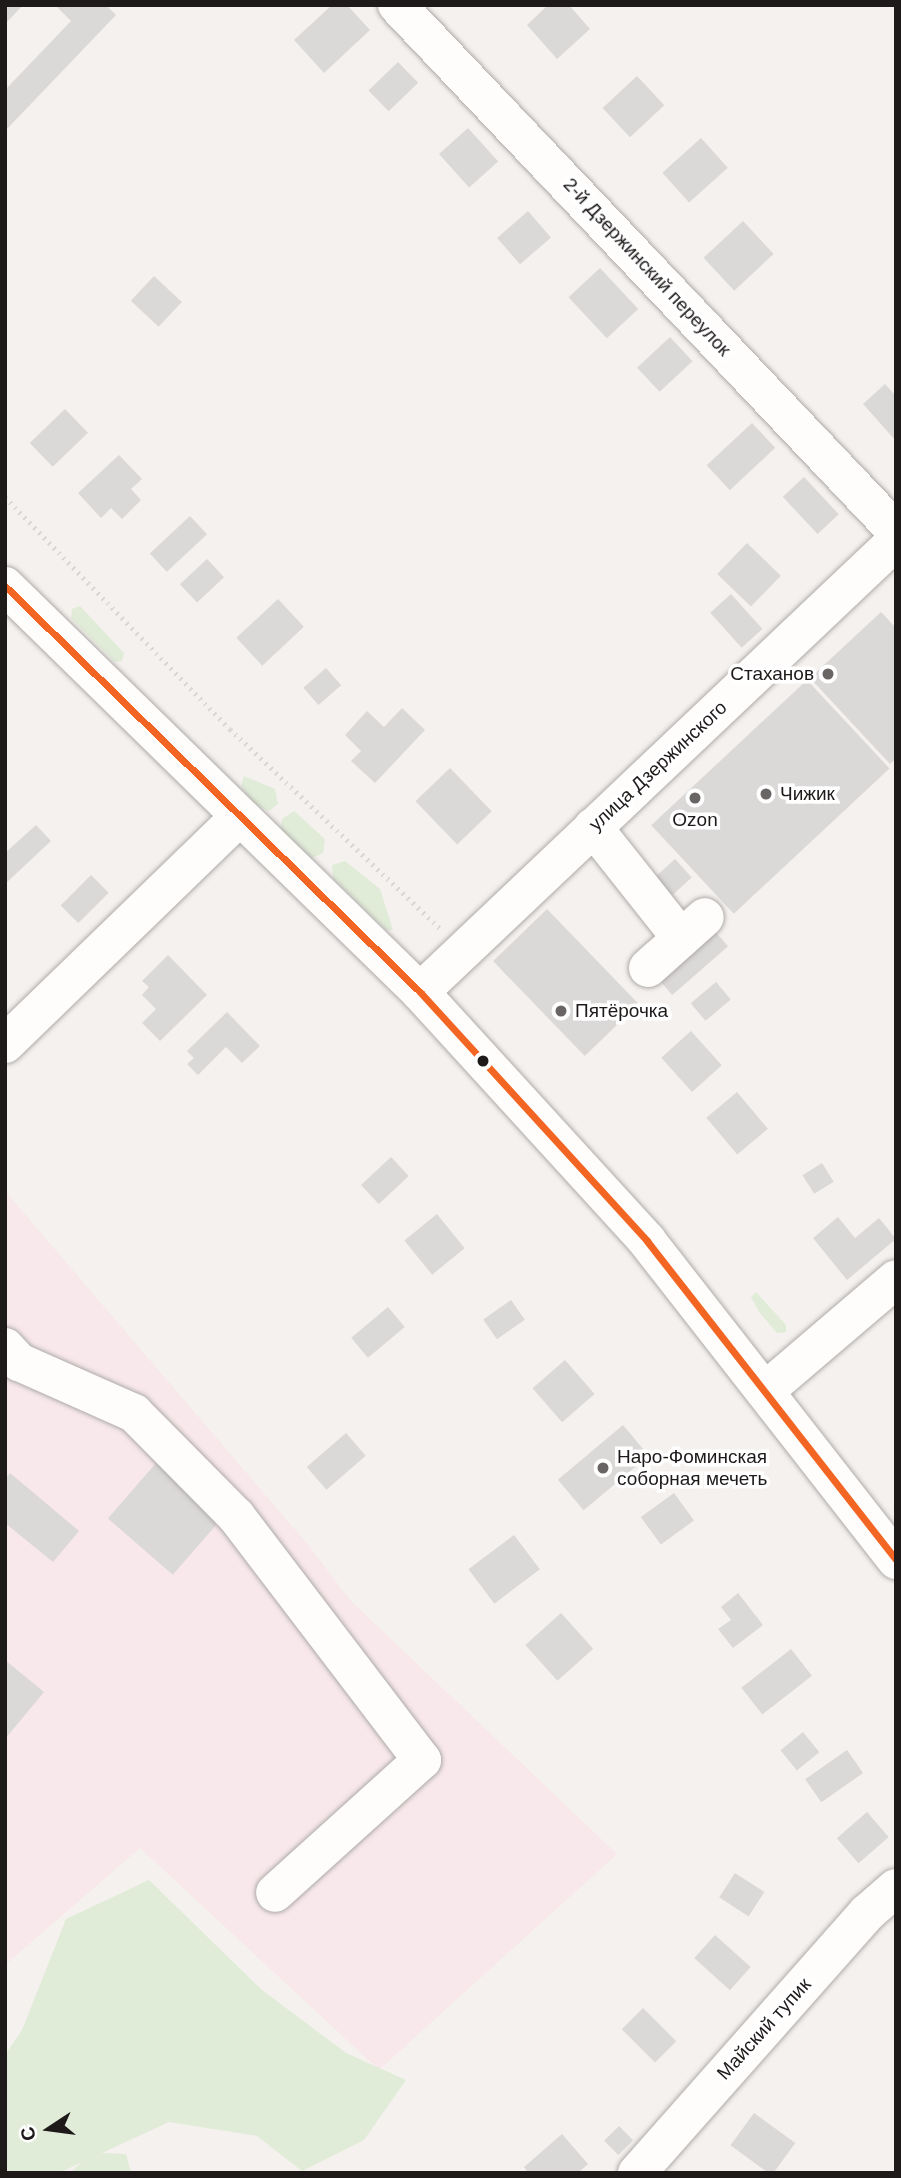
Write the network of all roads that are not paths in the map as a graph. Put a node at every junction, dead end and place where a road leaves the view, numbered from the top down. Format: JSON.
{"nodes":[{"id":1,"x":397,"y":5,"type":"edge"},
{"id":2,"x":891,"y":552,"type":"edge"},
{"id":3,"x":5,"y":586,"type":"edge"},
{"id":4,"x":240,"y":816,"type":"junction"},
{"id":5,"x":593,"y":827,"type":"junction"},
{"id":6,"x":648,"y":968,"type":"dead end"},
{"id":7,"x":420,"y":992,"type":"junction"},
{"id":8,"x":5,"y":1044,"type":"edge"},
{"id":9,"x":896,"y":1279,"type":"edge"},
{"id":10,"x":5,"y":1347,"type":"edge"},
{"id":11,"x":765,"y":1391,"type":"junction"},
{"id":12,"x":896,"y":1560,"type":"edge"},
{"id":13,"x":896,"y":1888,"type":"edge"},
{"id":14,"x":275,"y":1894,"type":"dead end"},
{"id":15,"x":637,"y":2173,"type":"edge"}],
"edges":[{"from":1,"to":2,"type":"street","name":"2-й Дзержинский переулок"},
{"from":2,"to":5,"type":"street","name":"улица Дзержинского"},
{"from":3,"to":4,"type":"street"},
{"from":4,"to":7,"type":"street"},
{"from":4,"to":8,"type":"street"},
{"from":5,"to":6,"type":"street"},
{"from":5,"to":7,"type":"street","name":"улица Дзержинского"},
{"from":7,"to":11,"type":"street"},
{"from":9,"to":11,"type":"street"},
{"from":10,"to":14,"type":"street"},
{"from":11,"to":12,"type":"street"},
{"from":13,"to":15,"type":"street","name":"Майский тупик"}]}
